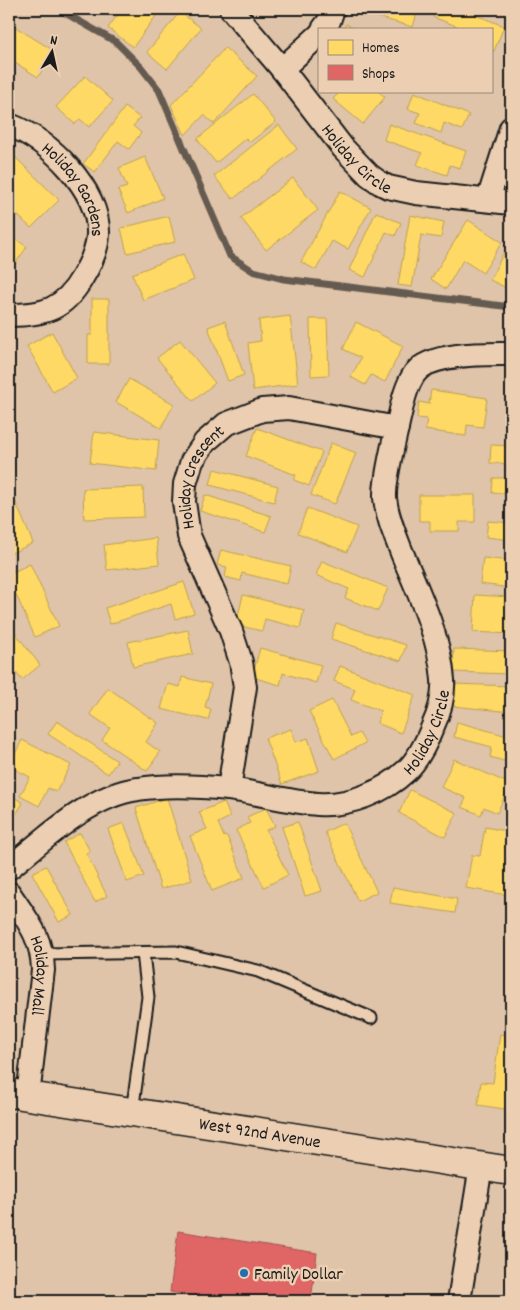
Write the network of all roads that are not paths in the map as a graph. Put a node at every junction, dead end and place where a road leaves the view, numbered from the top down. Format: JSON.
{"nodes":[{"id":1,"x":231,"y":9,"type":"edge"},
{"id":2,"x":333,"y":9,"type":"edge"},
{"id":3,"x":324,"y":28,"type":"edge"},
{"id":4,"x":318,"y":36,"type":"edge"},
{"id":5,"x":282,"y":69,"type":"junction"},
{"id":6,"x":9,"y":125,"type":"edge"},
{"id":7,"x":511,"y":128,"type":"edge"},
{"id":8,"x":488,"y":200,"type":"junction"},
{"id":9,"x":511,"y":203,"type":"edge"},
{"id":10,"x":9,"y":316,"type":"edge"},
{"id":11,"x":511,"y":354,"type":"edge"},
{"id":12,"x":397,"y":428,"type":"junction"},
{"id":13,"x":229,"y":789,"type":"junction"},
{"id":14,"x":9,"y":868,"type":"edge"},
{"id":15,"x":9,"y":893,"type":"edge"},
{"id":16,"x":143,"y":953,"type":"junction"},
{"id":17,"x":43,"y":954,"type":"junction"},
{"id":18,"x":371,"y":1018,"type":"dead end"},
{"id":19,"x":18,"y":1094,"type":"edge"},
{"id":20,"x":132,"y":1112,"type":"junction"},
{"id":21,"x":480,"y":1166,"type":"junction"},
{"id":22,"x":511,"y":1171,"type":"edge"},
{"id":23,"x":459,"y":1301,"type":"edge"}],
"edges":[{"from":1,"to":5,"type":"street","name":"Holiday Circle"},
{"from":2,"to":3,"type":"street"},
{"from":4,"to":5,"type":"street"},
{"from":5,"to":8,"type":"street","name":"Holiday Circle"},
{"from":6,"to":10,"type":"street","name":"Holiday Gardens"},
{"from":7,"to":8,"type":"street"},
{"from":8,"to":9,"type":"street","name":"Holiday Circle"},
{"from":11,"to":12,"type":"street","name":"Holiday Circle"},
{"from":12,"to":13,"type":"street","name":"Holiday Circle"},
{"from":12,"to":13,"type":"street","name":"Holiday Crescent"},
{"from":13,"to":14,"type":"street","name":"Holiday Circle"},
{"from":15,"to":17,"type":"street","name":"Holiday Mall"},
{"from":16,"to":17,"type":"lane"},
{"from":16,"to":18,"type":"lane"},
{"from":16,"to":20,"type":"lane"},
{"from":17,"to":19,"type":"street","name":"Holiday Mall"},
{"from":19,"to":20,"type":"main road","name":"West 92nd Avenue"},
{"from":20,"to":21,"type":"main road","name":"West 92nd Avenue"},
{"from":21,"to":22,"type":"main road","name":"West 92nd Avenue"},
{"from":21,"to":23,"type":"street"}]}
